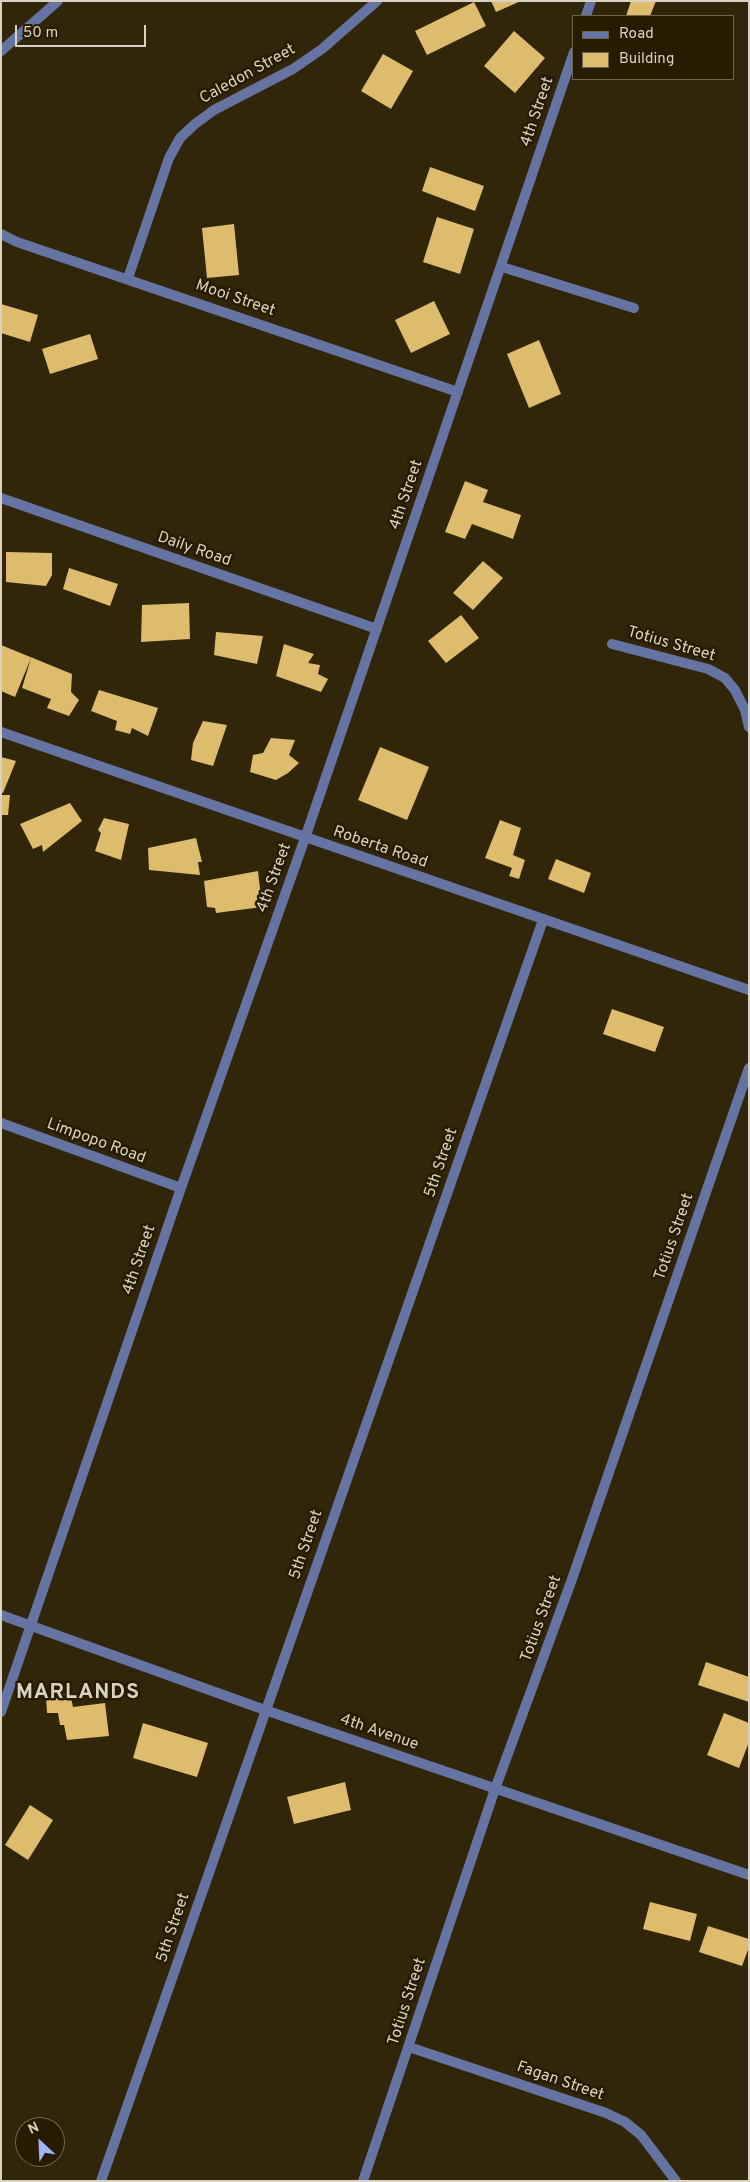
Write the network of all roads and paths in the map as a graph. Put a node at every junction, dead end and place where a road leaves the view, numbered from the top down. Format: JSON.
{"nodes":[{"id":1,"x":58,"y":1,"type":"edge"},
{"id":2,"x":377,"y":1,"type":"edge"},
{"id":3,"x":591,"y":1,"type":"edge"},
{"id":4,"x":586,"y":15,"type":"edge"},
{"id":5,"x":1,"y":51,"type":"edge"},
{"id":6,"x":572,"y":58,"type":"edge"},
{"id":7,"x":1,"y":234,"type":"edge"},
{"id":8,"x":502,"y":267,"type":"junction"},
{"id":9,"x":128,"y":278,"type":"junction"},
{"id":10,"x":634,"y":308,"type":"dead end"},
{"id":11,"x":458,"y":392,"type":"junction"},
{"id":12,"x":1,"y":498,"type":"edge"},
{"id":13,"x":377,"y":629,"type":"junction"},
{"id":14,"x":612,"y":644,"type":"dead end"},
{"id":15,"x":749,"y":727,"type":"edge"},
{"id":16,"x":1,"y":732,"type":"edge"},
{"id":17,"x":305,"y":838,"type":"junction"},
{"id":18,"x":543,"y":920,"type":"junction"},
{"id":19,"x":749,"y":990,"type":"edge"},
{"id":20,"x":749,"y":1068,"type":"edge"},
{"id":21,"x":1,"y":1123,"type":"edge"},
{"id":22,"x":181,"y":1188,"type":"junction"},
{"id":23,"x":1,"y":1615,"type":"edge"},
{"id":24,"x":31,"y":1625,"type":"junction"},
{"id":25,"x":266,"y":1710,"type":"junction"},
{"id":26,"x":1,"y":1712,"type":"edge"},
{"id":27,"x":495,"y":1788,"type":"junction"},
{"id":28,"x":749,"y":1875,"type":"edge"},
{"id":29,"x":410,"y":2047,"type":"junction"},
{"id":30,"x":101,"y":2181,"type":"edge"},
{"id":31,"x":363,"y":2181,"type":"edge"},
{"id":32,"x":676,"y":2181,"type":"edge"}],
"edges":[{"from":1,"to":5,"type":"street"},
{"from":2,"to":9,"type":"street","name":"Caledon Street"},
{"from":3,"to":4,"type":"street"},
{"from":6,"to":8,"type":"street","name":"4th Street"},
{"from":7,"to":9,"type":"street","name":"Mooi Street"},
{"from":8,"to":10,"type":"street"},
{"from":8,"to":11,"type":"street","name":"4th Street"},
{"from":9,"to":11,"type":"street","name":"Mooi Street"},
{"from":11,"to":13,"type":"street","name":"4th Street"},
{"from":12,"to":13,"type":"street","name":"Daily Road"},
{"from":13,"to":17,"type":"street","name":"4th Street"},
{"from":14,"to":15,"type":"street","name":"Totius Street"},
{"from":16,"to":17,"type":"street","name":"Roberta Road"},
{"from":17,"to":18,"type":"street","name":"Roberta Road"},
{"from":17,"to":22,"type":"street","name":"4th Street"},
{"from":18,"to":19,"type":"street","name":"Roberta Road"},
{"from":18,"to":25,"type":"street","name":"5th Street"},
{"from":20,"to":27,"type":"street","name":"Totius Street"},
{"from":21,"to":22,"type":"street","name":"Limpopo Road"},
{"from":22,"to":24,"type":"street","name":"4th Street"},
{"from":23,"to":24,"type":"street","name":"4th Avenue"},
{"from":24,"to":25,"type":"street","name":"4th Avenue"},
{"from":24,"to":26,"type":"street","name":"4th Street"},
{"from":25,"to":27,"type":"street","name":"4th Avenue"},
{"from":25,"to":30,"type":"street","name":"5th Street"},
{"from":27,"to":28,"type":"street","name":"4th Avenue"},
{"from":27,"to":29,"type":"street","name":"Totius Street"},
{"from":29,"to":31,"type":"street","name":"Totius Street"},
{"from":29,"to":32,"type":"street","name":"Fagan Street"}]}
